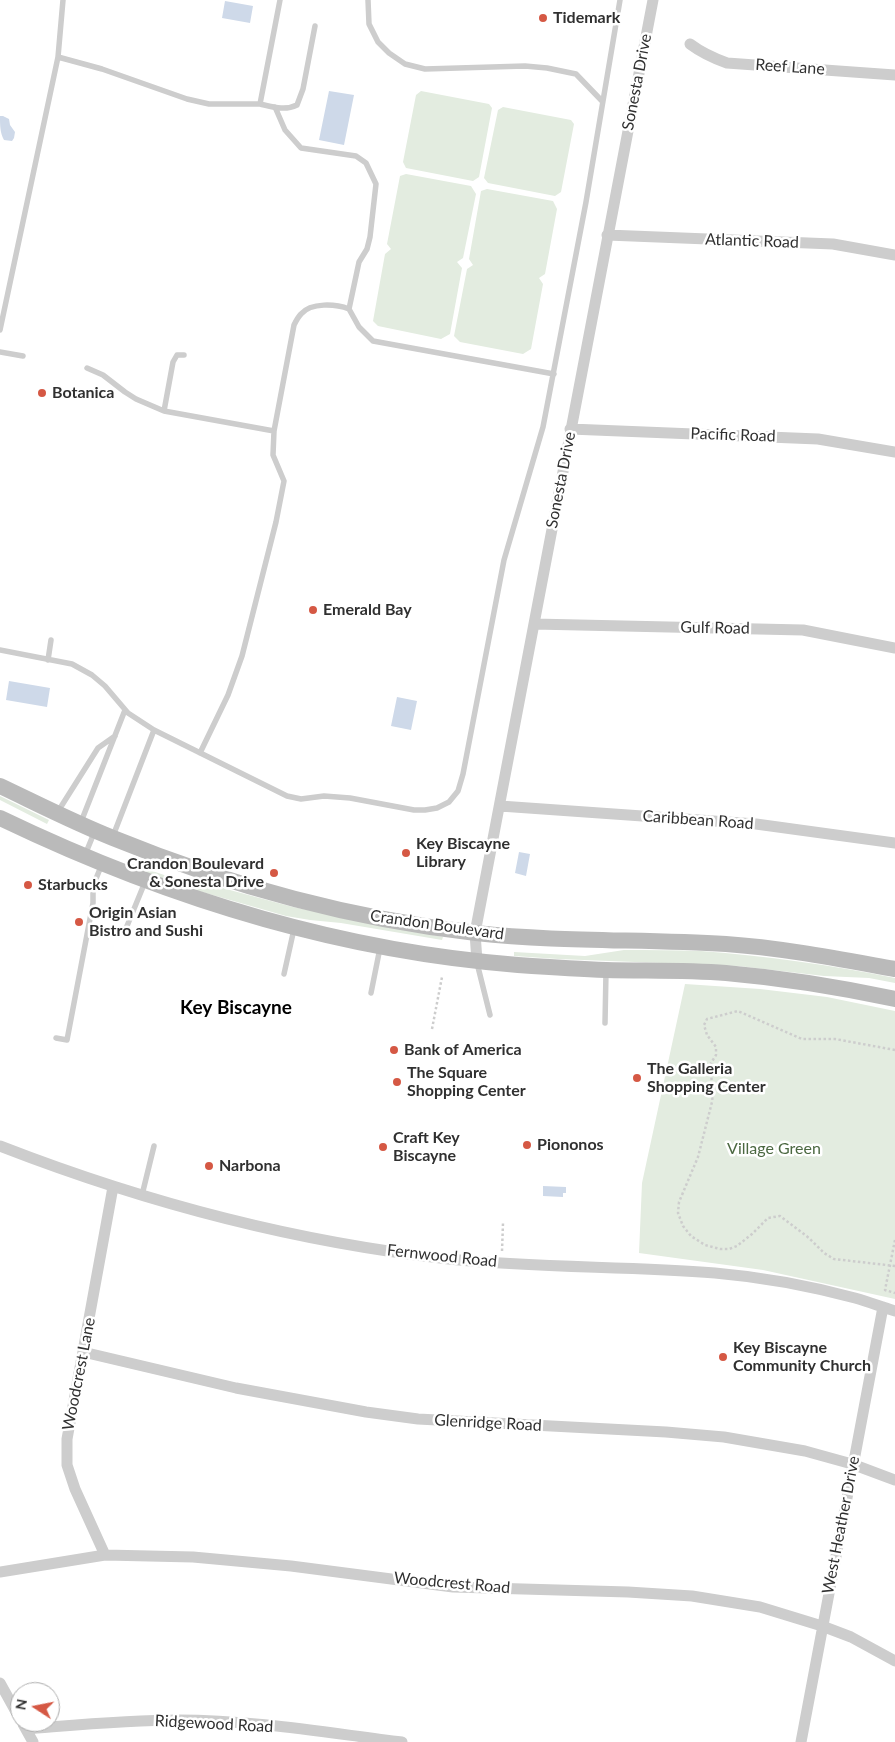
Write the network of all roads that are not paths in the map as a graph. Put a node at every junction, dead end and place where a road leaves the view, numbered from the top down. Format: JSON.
{"nodes":[{"id":1,"x":63,"y":0,"type":"edge"},
{"id":2,"x":280,"y":0,"type":"edge"},
{"id":3,"x":368,"y":0,"type":"edge"},
{"id":4,"x":620,"y":0,"type":"edge"},
{"id":5,"x":653,"y":0,"type":"edge"},
{"id":6,"x":315,"y":26,"type":"dead end"},
{"id":7,"x":690,"y":44,"type":"dead end"},
{"id":8,"x":58,"y":57,"type":"junction"},
{"id":9,"x":895,"y":75,"type":"edge"},
{"id":10,"x":602,"y":101,"type":"junction"},
{"id":11,"x":260,"y":104,"type":"junction"},
{"id":12,"x":275,"y":107,"type":"junction"},
{"id":13,"x":607,"y":235,"type":"junction"},
{"id":14,"x":895,"y":255,"type":"edge"},
{"id":15,"x":349,"y":309,"type":"junction"},
{"id":16,"x":0,"y":330,"type":"edge"},
{"id":17,"x":0,"y":352,"type":"edge"},
{"id":18,"x":184,"y":354,"type":"dead end"},
{"id":19,"x":23,"y":356,"type":"dead end"},
{"id":20,"x":88,"y":368,"type":"dead end"},
{"id":21,"x":554,"y":374,"type":"junction"},
{"id":22,"x":164,"y":411,"type":"junction"},
{"id":23,"x":570,"y":429,"type":"junction"},
{"id":24,"x":274,"y":431,"type":"junction"},
{"id":25,"x":895,"y":452,"type":"edge"},
{"id":26,"x":534,"y":624,"type":"junction"},
{"id":27,"x":51,"y":640,"type":"dead end"},
{"id":28,"x":895,"y":648,"type":"edge"},
{"id":29,"x":0,"y":650,"type":"edge"},
{"id":30,"x":48,"y":660,"type":"junction"},
{"id":31,"x":125,"y":710,"type":"junction"},
{"id":32,"x":154,"y":730,"type":"junction"},
{"id":33,"x":115,"y":736,"type":"junction"},
{"id":34,"x":200,"y":753,"type":"junction"},
{"id":35,"x":0,"y":786,"type":"edge"},
{"id":36,"x":500,"y":806,"type":"junction"},
{"id":37,"x":57,"y":813,"type":"junction"},
{"id":38,"x":0,"y":818,"type":"edge"},
{"id":39,"x":80,"y":824,"type":"junction"},
{"id":40,"x":96,"y":830,"type":"junction"},
{"id":41,"x":112,"y":838,"type":"junction"},
{"id":42,"x":895,"y":843,"type":"edge"},
{"id":43,"x":85,"y":856,"type":"junction"},
{"id":44,"x":102,"y":864,"type":"junction"},
{"id":45,"x":145,"y":881,"type":"junction"},
{"id":46,"x":127,"y":926,"type":"dead end"},
{"id":47,"x":294,"y":927,"type":"junction"},
{"id":48,"x":475,"y":933,"type":"junction"},
{"id":49,"x":380,"y":946,"type":"junction"},
{"id":50,"x":477,"y":960,"type":"junction"},
{"id":51,"x":895,"y":969,"type":"edge"},
{"id":52,"x":606,"y":970,"type":"junction"},
{"id":53,"x":284,"y":974,"type":"dead end"},
{"id":54,"x":371,"y":992,"type":"dead end"},
{"id":55,"x":895,"y":999,"type":"edge"},
{"id":56,"x":490,"y":1015,"type":"dead end"},
{"id":57,"x":605,"y":1023,"type":"dead end"},
{"id":58,"x":56,"y":1038,"type":"dead end"},
{"id":59,"x":0,"y":1146,"type":"edge"},
{"id":60,"x":154,"y":1146,"type":"dead end"},
{"id":61,"x":113,"y":1187,"type":"junction"},
{"id":62,"x":142,"y":1195,"type":"junction"},
{"id":63,"x":883,"y":1307,"type":"junction"},
{"id":64,"x":895,"y":1311,"type":"edge"},
{"id":65,"x":83,"y":1352,"type":"junction"},
{"id":66,"x":852,"y":1464,"type":"junction"},
{"id":67,"x":895,"y":1480,"type":"edge"},
{"id":68,"x":105,"y":1555,"type":"junction"},
{"id":69,"x":0,"y":1572,"type":"edge"},
{"id":70,"x":822,"y":1626,"type":"junction"},
{"id":71,"x":895,"y":1661,"type":"edge"},
{"id":72,"x":0,"y":1683,"type":"edge"},
{"id":73,"x":10,"y":1701,"type":"edge"},
{"id":74,"x":60,"y":1723,"type":"edge"},
{"id":75,"x":402,"y":1742,"type":"edge"},
{"id":76,"x":801,"y":1742,"type":"edge"}],
"edges":[{"from":1,"to":8,"type":"lane"},
{"from":2,"to":11,"type":"lane"},
{"from":3,"to":10,"type":"lane"},
{"from":4,"to":10,"type":"lane"},
{"from":5,"to":13,"type":"street","name":"Sonesta Drive"},
{"from":6,"to":12,"type":"lane"},
{"from":7,"to":9,"type":"street","name":"Reef Lane"},
{"from":8,"to":11,"type":"lane"},
{"from":8,"to":16,"type":"lane"},
{"from":10,"to":21,"type":"lane"},
{"from":11,"to":12,"type":"lane"},
{"from":12,"to":15,"type":"lane"},
{"from":13,"to":14,"type":"street","name":"Atlantic Road"},
{"from":13,"to":23,"type":"street","name":"Sonesta Drive"},
{"from":15,"to":21,"type":"lane"},
{"from":15,"to":24,"type":"lane"},
{"from":17,"to":19,"type":"lane"},
{"from":18,"to":22,"type":"lane"},
{"from":20,"to":22,"type":"lane"},
{"from":21,"to":34,"type":"lane"},
{"from":22,"to":24,"type":"lane"},
{"from":23,"to":25,"type":"street","name":"Pacific Road"},
{"from":23,"to":26,"type":"street","name":"Sonesta Drive"},
{"from":24,"to":34,"type":"lane"},
{"from":26,"to":28,"type":"street","name":"Gulf Road"},
{"from":26,"to":36,"type":"street","name":"Sonesta Drive"},
{"from":27,"to":30,"type":"lane"},
{"from":29,"to":30,"type":"lane"},
{"from":30,"to":31,"type":"lane"},
{"from":31,"to":32,"type":"lane"},
{"from":31,"to":33,"type":"lane"},
{"from":32,"to":34,"type":"lane"},
{"from":32,"to":41,"type":"lane"},
{"from":33,"to":37,"type":"lane"},
{"from":33,"to":39,"type":"lane"},
{"from":35,"to":37,"type":"main road","name":"Crandon Boulevard"},
{"from":36,"to":42,"type":"street","name":"Caribbean Road"},
{"from":36,"to":48,"type":"street","name":"Sonesta Drive"},
{"from":37,"to":39,"type":"main road","name":"Crandon Boulevard"},
{"from":38,"to":43,"type":"main road","name":"Crandon Boulevard"},
{"from":39,"to":40,"type":"main road","name":"Crandon Boulevard"},
{"from":40,"to":41,"type":"main road","name":"Crandon Boulevard"},
{"from":40,"to":43,"type":"lane"},
{"from":41,"to":48,"type":"main road","name":"Crandon Boulevard"},
{"from":43,"to":44,"type":"main road","name":"Crandon Boulevard"},
{"from":44,"to":45,"type":"main road","name":"Crandon Boulevard"},
{"from":44,"to":58,"type":"lane"},
{"from":45,"to":46,"type":"lane"},
{"from":45,"to":47,"type":"main road","name":"Crandon Boulevard"},
{"from":47,"to":49,"type":"main road","name":"Crandon Boulevard"},
{"from":47,"to":53,"type":"lane"},
{"from":48,"to":50,"type":"street","name":"Sonesta Drive"},
{"from":48,"to":51,"type":"main road","name":"Crandon Boulevard"},
{"from":49,"to":50,"type":"main road","name":"Crandon Boulevard"},
{"from":49,"to":54,"type":"lane"},
{"from":50,"to":52,"type":"main road","name":"Crandon Boulevard"},
{"from":50,"to":56,"type":"lane"},
{"from":52,"to":55,"type":"main road","name":"Crandon Boulevard"},
{"from":52,"to":57,"type":"lane"},
{"from":59,"to":61,"type":"street","name":"Fernwood Road"},
{"from":60,"to":62,"type":"lane"},
{"from":61,"to":62,"type":"street","name":"Fernwood Road"},
{"from":61,"to":65,"type":"street","name":"Woodcrest Lane"},
{"from":62,"to":63,"type":"street","name":"Fernwood Road"},
{"from":63,"to":64,"type":"street","name":"Fernwood Road"},
{"from":63,"to":66,"type":"street","name":"West Heather Drive"},
{"from":65,"to":66,"type":"street","name":"Glenridge Road"},
{"from":65,"to":68,"type":"street","name":"Woodcrest Lane"},
{"from":66,"to":67,"type":"street","name":"Glenridge Road"},
{"from":66,"to":70,"type":"street","name":"West Heather Drive"},
{"from":68,"to":69,"type":"street","name":"Woodcrest Road"},
{"from":68,"to":70,"type":"street","name":"Woodcrest Road"},
{"from":70,"to":71,"type":"street","name":"Woodcrest Road"},
{"from":70,"to":76,"type":"street","name":"West Heather Drive"},
{"from":72,"to":73,"type":"street"},
{"from":74,"to":75,"type":"street","name":"Ridgewood Road"}]}
